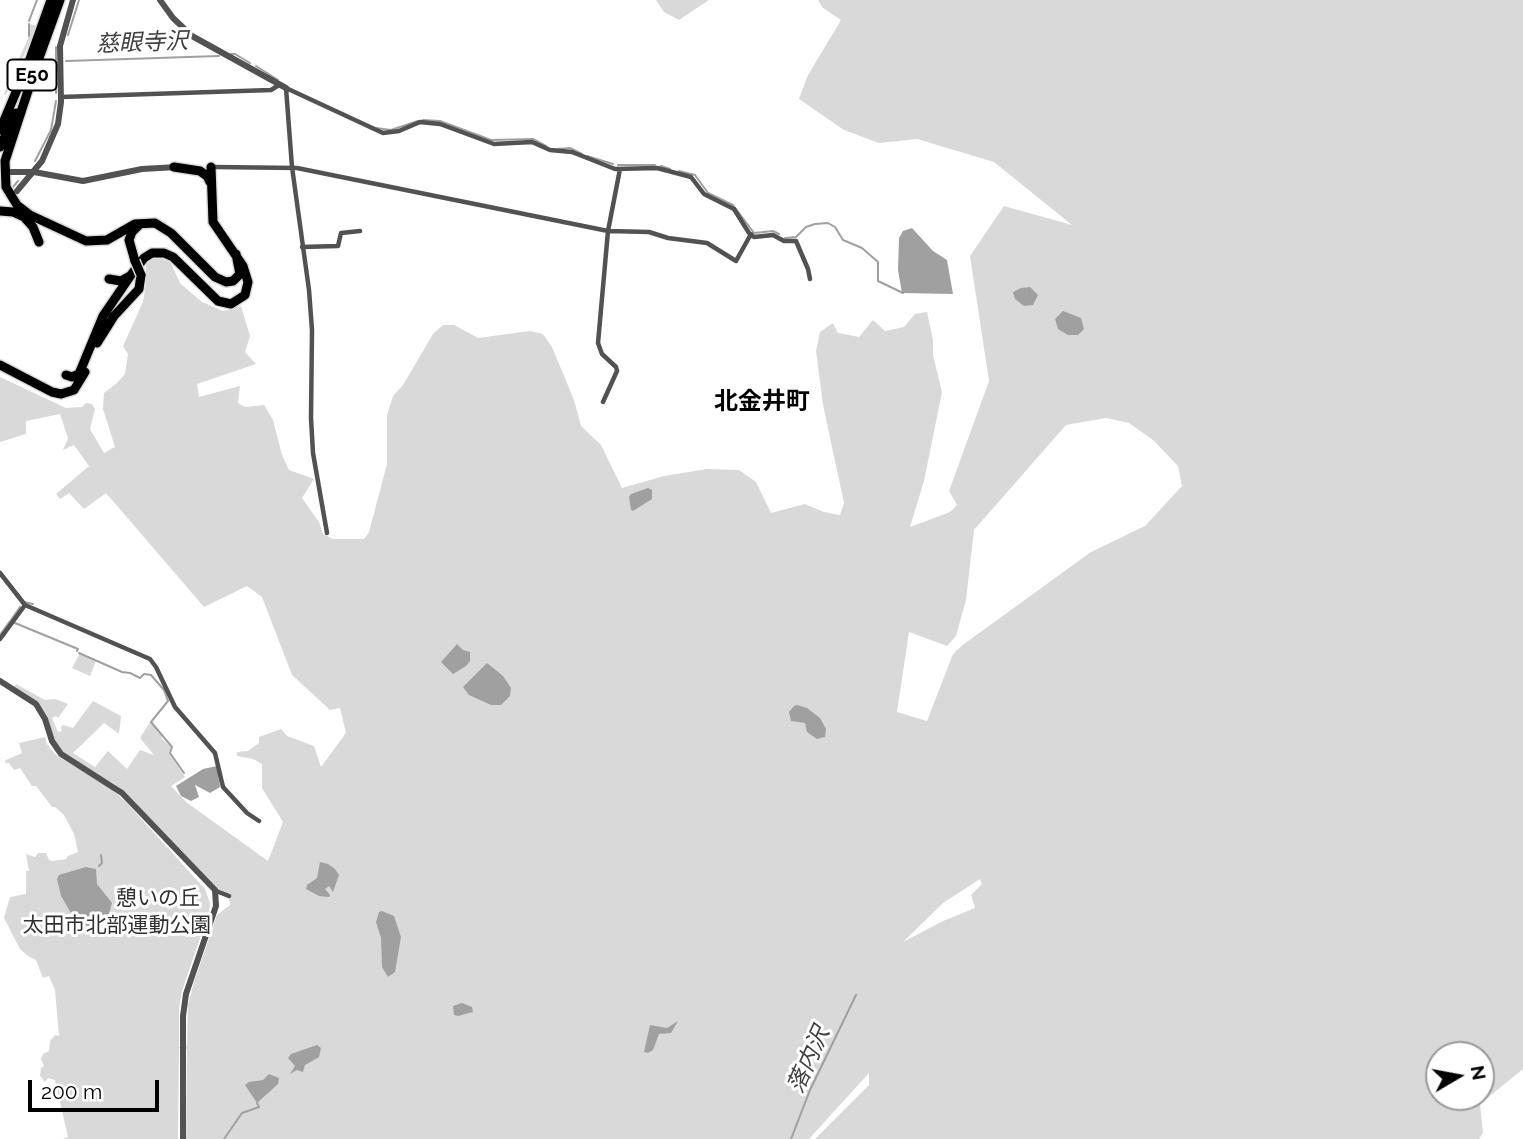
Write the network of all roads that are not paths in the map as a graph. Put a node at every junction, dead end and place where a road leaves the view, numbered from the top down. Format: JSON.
{"nodes":[{"id":1,"x":51,"y":0,"type":"edge"},
{"id":2,"x":60,"y":0,"type":"edge"},
{"id":3,"x":73,"y":0,"type":"edge"},
{"id":4,"x":160,"y":0,"type":"edge"},
{"id":5,"x":40,"y":54,"type":"junction"},
{"id":6,"x":279,"y":85,"type":"junction"},
{"id":7,"x":286,"y":88,"type":"junction"},
{"id":8,"x":61,"y":97,"type":"junction"},
{"id":9,"x":12,"y":102,"type":"junction"},
{"id":10,"x":0,"y":119,"type":"edge"},
{"id":11,"x":0,"y":130,"type":"edge"},
{"id":12,"x":0,"y":147,"type":"edge"},
{"id":13,"x":174,"y":167,"type":"junction"},
{"id":14,"x":213,"y":167,"type":"junction"},
{"id":15,"x":292,"y":167,"type":"junction"},
{"id":16,"x":620,"y":169,"type":"junction"},
{"id":17,"x":8,"y":172,"type":"dead end"},
{"id":18,"x":34,"y":172,"type":"junction"},
{"id":19,"x":211,"y":187,"type":"junction"},
{"id":20,"x":17,"y":191,"type":"dead end"},
{"id":21,"x":0,"y":211,"type":"edge"},
{"id":22,"x":150,"y":222,"type":"junction"},
{"id":23,"x":360,"y":231,"type":"dead end"},
{"id":24,"x":608,"y":231,"type":"junction"},
{"id":25,"x":751,"y":234,"type":"junction"},
{"id":26,"x":39,"y":242,"type":"dead end"},
{"id":27,"x":302,"y":247,"type":"junction"},
{"id":28,"x":236,"y":254,"type":"junction"},
{"id":29,"x":136,"y":275,"type":"junction"},
{"id":30,"x":109,"y":279,"type":"dead end"},
{"id":31,"x":810,"y":279,"type":"dead end"},
{"id":32,"x":0,"y":365,"type":"edge"},
{"id":33,"x":65,"y":375,"type":"dead end"},
{"id":34,"x":603,"y":402,"type":"dead end"},
{"id":35,"x":327,"y":533,"type":"dead end"},
{"id":36,"x":0,"y":573,"type":"edge"},
{"id":37,"x":25,"y":605,"type":"junction"},
{"id":38,"x":0,"y":639,"type":"edge"},
{"id":39,"x":0,"y":681,"type":"edge"},
{"id":40,"x":259,"y":821,"type":"dead end"},
{"id":41,"x":215,"y":890,"type":"junction"},
{"id":42,"x":229,"y":897,"type":"dead end"},
{"id":43,"x":183,"y":1139,"type":"edge"}],
"edges":[{"from":1,"to":9,"type":"highway","number":"E50"},
{"from":2,"to":5,"type":"highway","number":"E50"},
{"from":3,"to":8,"type":"street"},
{"from":4,"to":6,"type":"street"},
{"from":5,"to":12,"type":"highway","number":"E50"},
{"from":5,"to":22,"type":"highway"},
{"from":6,"to":7,"type":"street"},
{"from":6,"to":8,"type":"street"},
{"from":7,"to":15,"type":"street"},
{"from":7,"to":16,"type":"street"},
{"from":8,"to":18,"type":"street"},
{"from":9,"to":10,"type":"highway"},
{"from":9,"to":11,"type":"highway","number":"E50"},
{"from":13,"to":14,"type":"street"},
{"from":13,"to":18,"type":"street"},
{"from":13,"to":19,"type":"highway"},
{"from":14,"to":15,"type":"street"},
{"from":14,"to":19,"type":"highway"},
{"from":15,"to":24,"type":"street"},
{"from":15,"to":27,"type":"street"},
{"from":16,"to":24,"type":"street"},
{"from":16,"to":25,"type":"street"},
{"from":17,"to":18,"type":"street"},
{"from":18,"to":20,"type":"street"},
{"from":19,"to":28,"type":"highway"},
{"from":21,"to":26,"type":"highway"},
{"from":22,"to":28,"type":"highway"},
{"from":22,"to":29,"type":"highway","bridge":true},
{"from":23,"to":27,"type":"street"},
{"from":24,"to":25,"type":"street"},
{"from":24,"to":34,"type":"street"},
{"from":25,"to":31,"type":"street"},
{"from":27,"to":35,"type":"street"},
{"from":28,"to":29,"type":"highway"},
{"from":29,"to":30,"type":"highway"},
{"from":29,"to":32,"type":"highway"},
{"from":29,"to":33,"type":"highway"},
{"from":36,"to":37,"type":"street"},
{"from":37,"to":38,"type":"street"},
{"from":37,"to":40,"type":"street"},
{"from":39,"to":41,"type":"street"},
{"from":41,"to":42,"type":"street"},
{"from":41,"to":43,"type":"street"}]}
